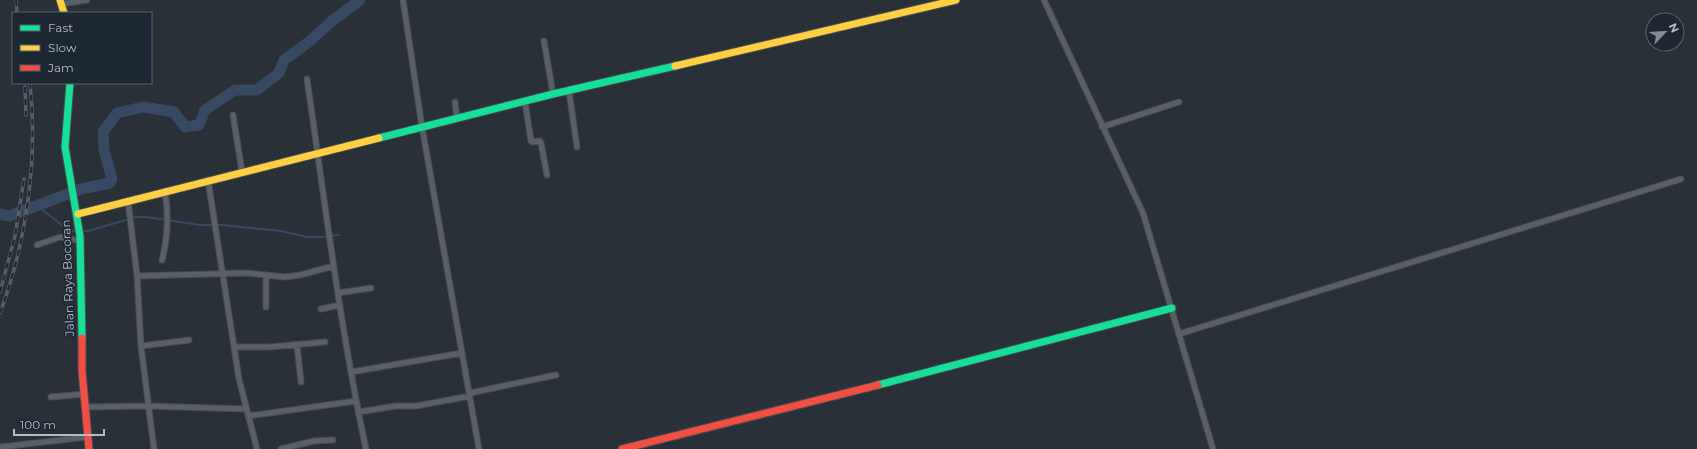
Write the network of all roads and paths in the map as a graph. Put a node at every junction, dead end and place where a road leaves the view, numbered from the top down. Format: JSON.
{"nodes":[{"id":1,"x":87,"y":0,"type":"edge"},
{"id":2,"x":403,"y":0,"type":"edge"},
{"id":3,"x":956,"y":0,"type":"edge"},
{"id":4,"x":1044,"y":0,"type":"edge"},
{"id":5,"x":61,"y":2,"type":"edge"},
{"id":6,"x":64,"y":12,"type":"edge"},
{"id":7,"x":544,"y":41,"type":"dead end"},
{"id":8,"x":307,"y":79,"type":"dead end"},
{"id":9,"x":70,"y":84,"type":"edge"},
{"id":10,"x":569,"y":91,"type":"junction"},
{"id":11,"x":553,"y":94,"type":"junction"},
{"id":12,"x":454,"y":102,"type":"dead end"},
{"id":13,"x":524,"y":102,"type":"junction"},
{"id":14,"x":1179,"y":102,"type":"dead end"},
{"id":15,"x":233,"y":114,"type":"dead end"},
{"id":16,"x":457,"y":119,"type":"junction"},
{"id":17,"x":422,"y":127,"type":"junction"},
{"id":18,"x":1102,"y":127,"type":"junction"},
{"id":19,"x":577,"y":147,"type":"dead end"},
{"id":20,"x":318,"y":153,"type":"junction"},
{"id":21,"x":242,"y":172,"type":"junction"},
{"id":22,"x":547,"y":175,"type":"dead end"},
{"id":23,"x":1680,"y":179,"type":"dead end"},
{"id":24,"x":208,"y":180,"type":"junction"},
{"id":25,"x":165,"y":191,"type":"junction"},
{"id":26,"x":128,"y":201,"type":"junction"},
{"id":27,"x":78,"y":214,"type":"junction"},
{"id":28,"x":80,"y":235,"type":"junction"},
{"id":29,"x":37,"y":245,"type":"dead end"},
{"id":30,"x":162,"y":260,"type":"dead end"},
{"id":31,"x":334,"y":266,"type":"junction"},
{"id":32,"x":223,"y":273,"type":"junction"},
{"id":33,"x":266,"y":275,"type":"junction"},
{"id":34,"x":137,"y":276,"type":"junction"},
{"id":35,"x":371,"y":288,"type":"dead end"},
{"id":36,"x":338,"y":294,"type":"junction"},
{"id":37,"x":340,"y":305,"type":"junction"},
{"id":38,"x":266,"y":307,"type":"dead end"},
{"id":39,"x":1172,"y":308,"type":"junction"},
{"id":40,"x":321,"y":309,"type":"dead end"},
{"id":41,"x":1179,"y":334,"type":"junction"},
{"id":42,"x":189,"y":340,"type":"dead end"},
{"id":43,"x":325,"y":342,"type":"dead end"},
{"id":44,"x":297,"y":345,"type":"junction"},
{"id":45,"x":141,"y":346,"type":"junction"},
{"id":46,"x":234,"y":347,"type":"junction"},
{"id":47,"x":462,"y":353,"type":"junction"},
{"id":48,"x":352,"y":372,"type":"junction"},
{"id":49,"x":556,"y":375,"type":"dead end"},
{"id":50,"x":301,"y":382,"type":"dead end"},
{"id":51,"x":84,"y":394,"type":"junction"},
{"id":52,"x":470,"y":394,"type":"junction"},
{"id":53,"x":51,"y":397,"type":"dead end"},
{"id":54,"x":356,"y":401,"type":"junction"},
{"id":55,"x":148,"y":406,"type":"junction"},
{"id":56,"x":85,"y":407,"type":"junction"},
{"id":57,"x":246,"y":409,"type":"junction"},
{"id":58,"x":358,"y":412,"type":"junction"},
{"id":59,"x":248,"y":416,"type":"junction"},
{"id":60,"x":88,"y":437,"type":"junction"},
{"id":61,"x":332,"y":440,"type":"dead end"},
{"id":62,"x":29,"y":446,"type":"edge"},
{"id":63,"x":0,"y":447,"type":"edge"},
{"id":64,"x":89,"y":449,"type":"edge"},
{"id":65,"x":154,"y":449,"type":"edge"},
{"id":66,"x":257,"y":449,"type":"edge"},
{"id":67,"x":281,"y":449,"type":"edge"},
{"id":68,"x":366,"y":449,"type":"edge"},
{"id":69,"x":479,"y":449,"type":"edge"},
{"id":70,"x":622,"y":449,"type":"edge"},
{"id":71,"x":1213,"y":449,"type":"edge"}],
"edges":[{"from":1,"to":5,"type":"street"},
{"from":2,"to":17,"type":"street"},
{"from":3,"to":10,"type":"street"},
{"from":4,"to":18,"type":"street"},
{"from":5,"to":6,"type":"street"},
{"from":7,"to":11,"type":"street"},
{"from":8,"to":20,"type":"street"},
{"from":9,"to":27,"type":"street","name":"Jalan Raya Bocoran"},
{"from":10,"to":11,"type":"street"},
{"from":10,"to":19,"type":"street"},
{"from":11,"to":13,"type":"street"},
{"from":12,"to":16,"type":"street"},
{"from":13,"to":16,"type":"street"},
{"from":13,"to":22,"type":"street"},
{"from":14,"to":18,"type":"street"},
{"from":15,"to":21,"type":"street"},
{"from":16,"to":17,"type":"street"},
{"from":17,"to":20,"type":"street"},
{"from":17,"to":47,"type":"street"},
{"from":18,"to":39,"type":"street"},
{"from":20,"to":21,"type":"street"},
{"from":20,"to":31,"type":"street"},
{"from":21,"to":24,"type":"street"},
{"from":23,"to":41,"type":"street"},
{"from":24,"to":25,"type":"street"},
{"from":24,"to":32,"type":"street"},
{"from":25,"to":26,"type":"street"},
{"from":25,"to":30,"type":"street"},
{"from":26,"to":27,"type":"street"},
{"from":26,"to":34,"type":"street"},
{"from":27,"to":28,"type":"street","name":"Jalan Raya Bocoran"},
{"from":28,"to":29,"type":"street"},
{"from":28,"to":51,"type":"street","name":"Jalan Raya Bocoran"},
{"from":31,"to":33,"type":"street"},
{"from":31,"to":36,"type":"street"},
{"from":32,"to":33,"type":"street"},
{"from":32,"to":34,"type":"street"},
{"from":32,"to":46,"type":"street"},
{"from":33,"to":38,"type":"street"},
{"from":34,"to":45,"type":"street"},
{"from":35,"to":36,"type":"street"},
{"from":36,"to":37,"type":"street"},
{"from":37,"to":40,"type":"street"},
{"from":37,"to":48,"type":"street"},
{"from":39,"to":41,"type":"street"},
{"from":39,"to":70,"type":"street"},
{"from":41,"to":71,"type":"street"},
{"from":42,"to":45,"type":"street"},
{"from":43,"to":44,"type":"street"},
{"from":44,"to":46,"type":"street"},
{"from":44,"to":50,"type":"street"},
{"from":45,"to":55,"type":"street"},
{"from":46,"to":57,"type":"street"},
{"from":47,"to":48,"type":"street"},
{"from":47,"to":52,"type":"street"},
{"from":48,"to":54,"type":"street"},
{"from":49,"to":52,"type":"street"},
{"from":51,"to":53,"type":"street"},
{"from":51,"to":56,"type":"street","name":"Jalan Raya Bocoran"},
{"from":52,"to":58,"type":"street"},
{"from":52,"to":69,"type":"street"},
{"from":54,"to":58,"type":"street"},
{"from":54,"to":59,"type":"street"},
{"from":55,"to":56,"type":"street"},
{"from":55,"to":57,"type":"street"},
{"from":55,"to":65,"type":"street"},
{"from":56,"to":60,"type":"street","name":"Jalan Raya Bocoran"},
{"from":57,"to":59,"type":"street"},
{"from":58,"to":68,"type":"street"},
{"from":59,"to":66,"type":"street"},
{"from":60,"to":62,"type":"street"},
{"from":60,"to":64,"type":"street","name":"Jalan Raya Bocoran"},
{"from":61,"to":67,"type":"street"},
{"from":62,"to":63,"type":"street"}]}
